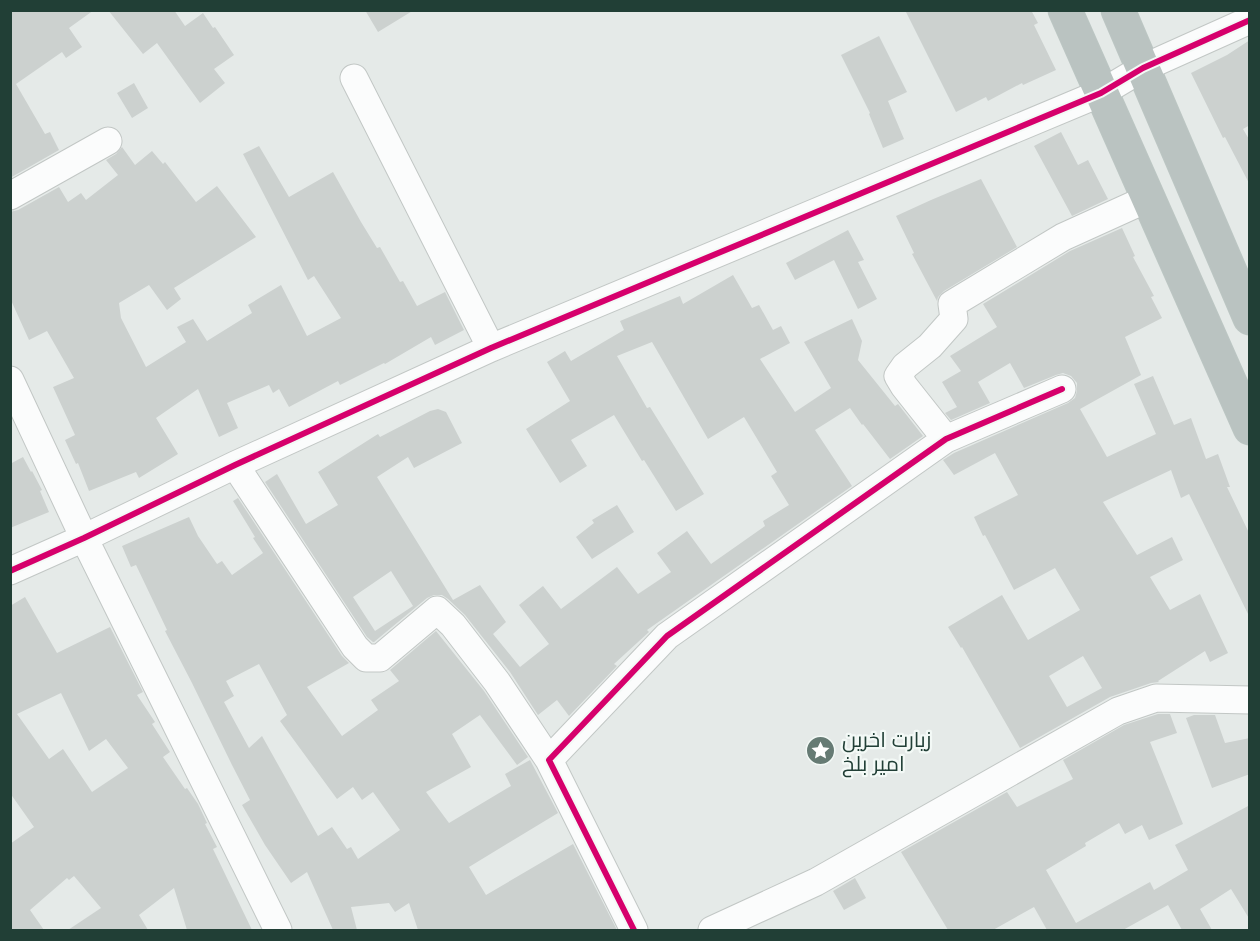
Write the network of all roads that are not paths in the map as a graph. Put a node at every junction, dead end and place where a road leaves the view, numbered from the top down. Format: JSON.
{"nodes":[{"id":1,"x":1065,"y":10,"type":"edge"},
{"id":2,"x":1118,"y":10,"type":"edge"},
{"id":3,"x":1250,"y":20,"type":"edge"},
{"id":4,"x":1143,"y":68,"type":"junction"},
{"id":5,"x":354,"y":78,"type":"dead end"},
{"id":6,"x":1101,"y":93,"type":"junction"},
{"id":7,"x":108,"y":141,"type":"dead end"},
{"id":8,"x":10,"y":196,"type":"edge"},
{"id":9,"x":1149,"y":198,"type":"junction"},
{"id":10,"x":1243,"y":281,"type":"edge"},
{"id":11,"x":1250,"y":318,"type":"edge"},
{"id":12,"x":491,"y":348,"type":"junction"},
{"id":13,"x":10,"y":380,"type":"edge"},
{"id":14,"x":1062,"y":389,"type":"dead end"},
{"id":15,"x":1250,"y":428,"type":"edge"},
{"id":16,"x":946,"y":439,"type":"junction"},
{"id":17,"x":235,"y":465,"type":"junction"},
{"id":18,"x":84,"y":538,"type":"junction"},
{"id":19,"x":10,"y":571,"type":"edge"},
{"id":20,"x":1250,"y":700,"type":"edge"},
{"id":21,"x":549,"y":760,"type":"junction"},
{"id":22,"x":278,"y":930,"type":"edge"},
{"id":23,"x":634,"y":930,"type":"edge"},
{"id":24,"x":712,"y":930,"type":"edge"}],
"edges":[{"from":1,"to":6,"type":"highway"},
{"from":2,"to":4,"type":"highway"},
{"from":3,"to":4,"type":"street"},
{"from":4,"to":6,"type":"street"},
{"from":4,"to":10,"type":"highway"},
{"from":5,"to":12,"type":"street"},
{"from":6,"to":9,"type":"highway"},
{"from":6,"to":12,"type":"street"},
{"from":7,"to":8,"type":"street"},
{"from":9,"to":15,"type":"highway"},
{"from":9,"to":16,"type":"street"},
{"from":10,"to":11,"type":"highway"},
{"from":12,"to":17,"type":"street"},
{"from":13,"to":18,"type":"street"},
{"from":14,"to":16,"type":"street"},
{"from":16,"to":21,"type":"street"},
{"from":17,"to":18,"type":"street"},
{"from":17,"to":21,"type":"street"},
{"from":18,"to":19,"type":"street"},
{"from":18,"to":22,"type":"street"},
{"from":20,"to":24,"type":"street"},
{"from":21,"to":23,"type":"street"}]}
